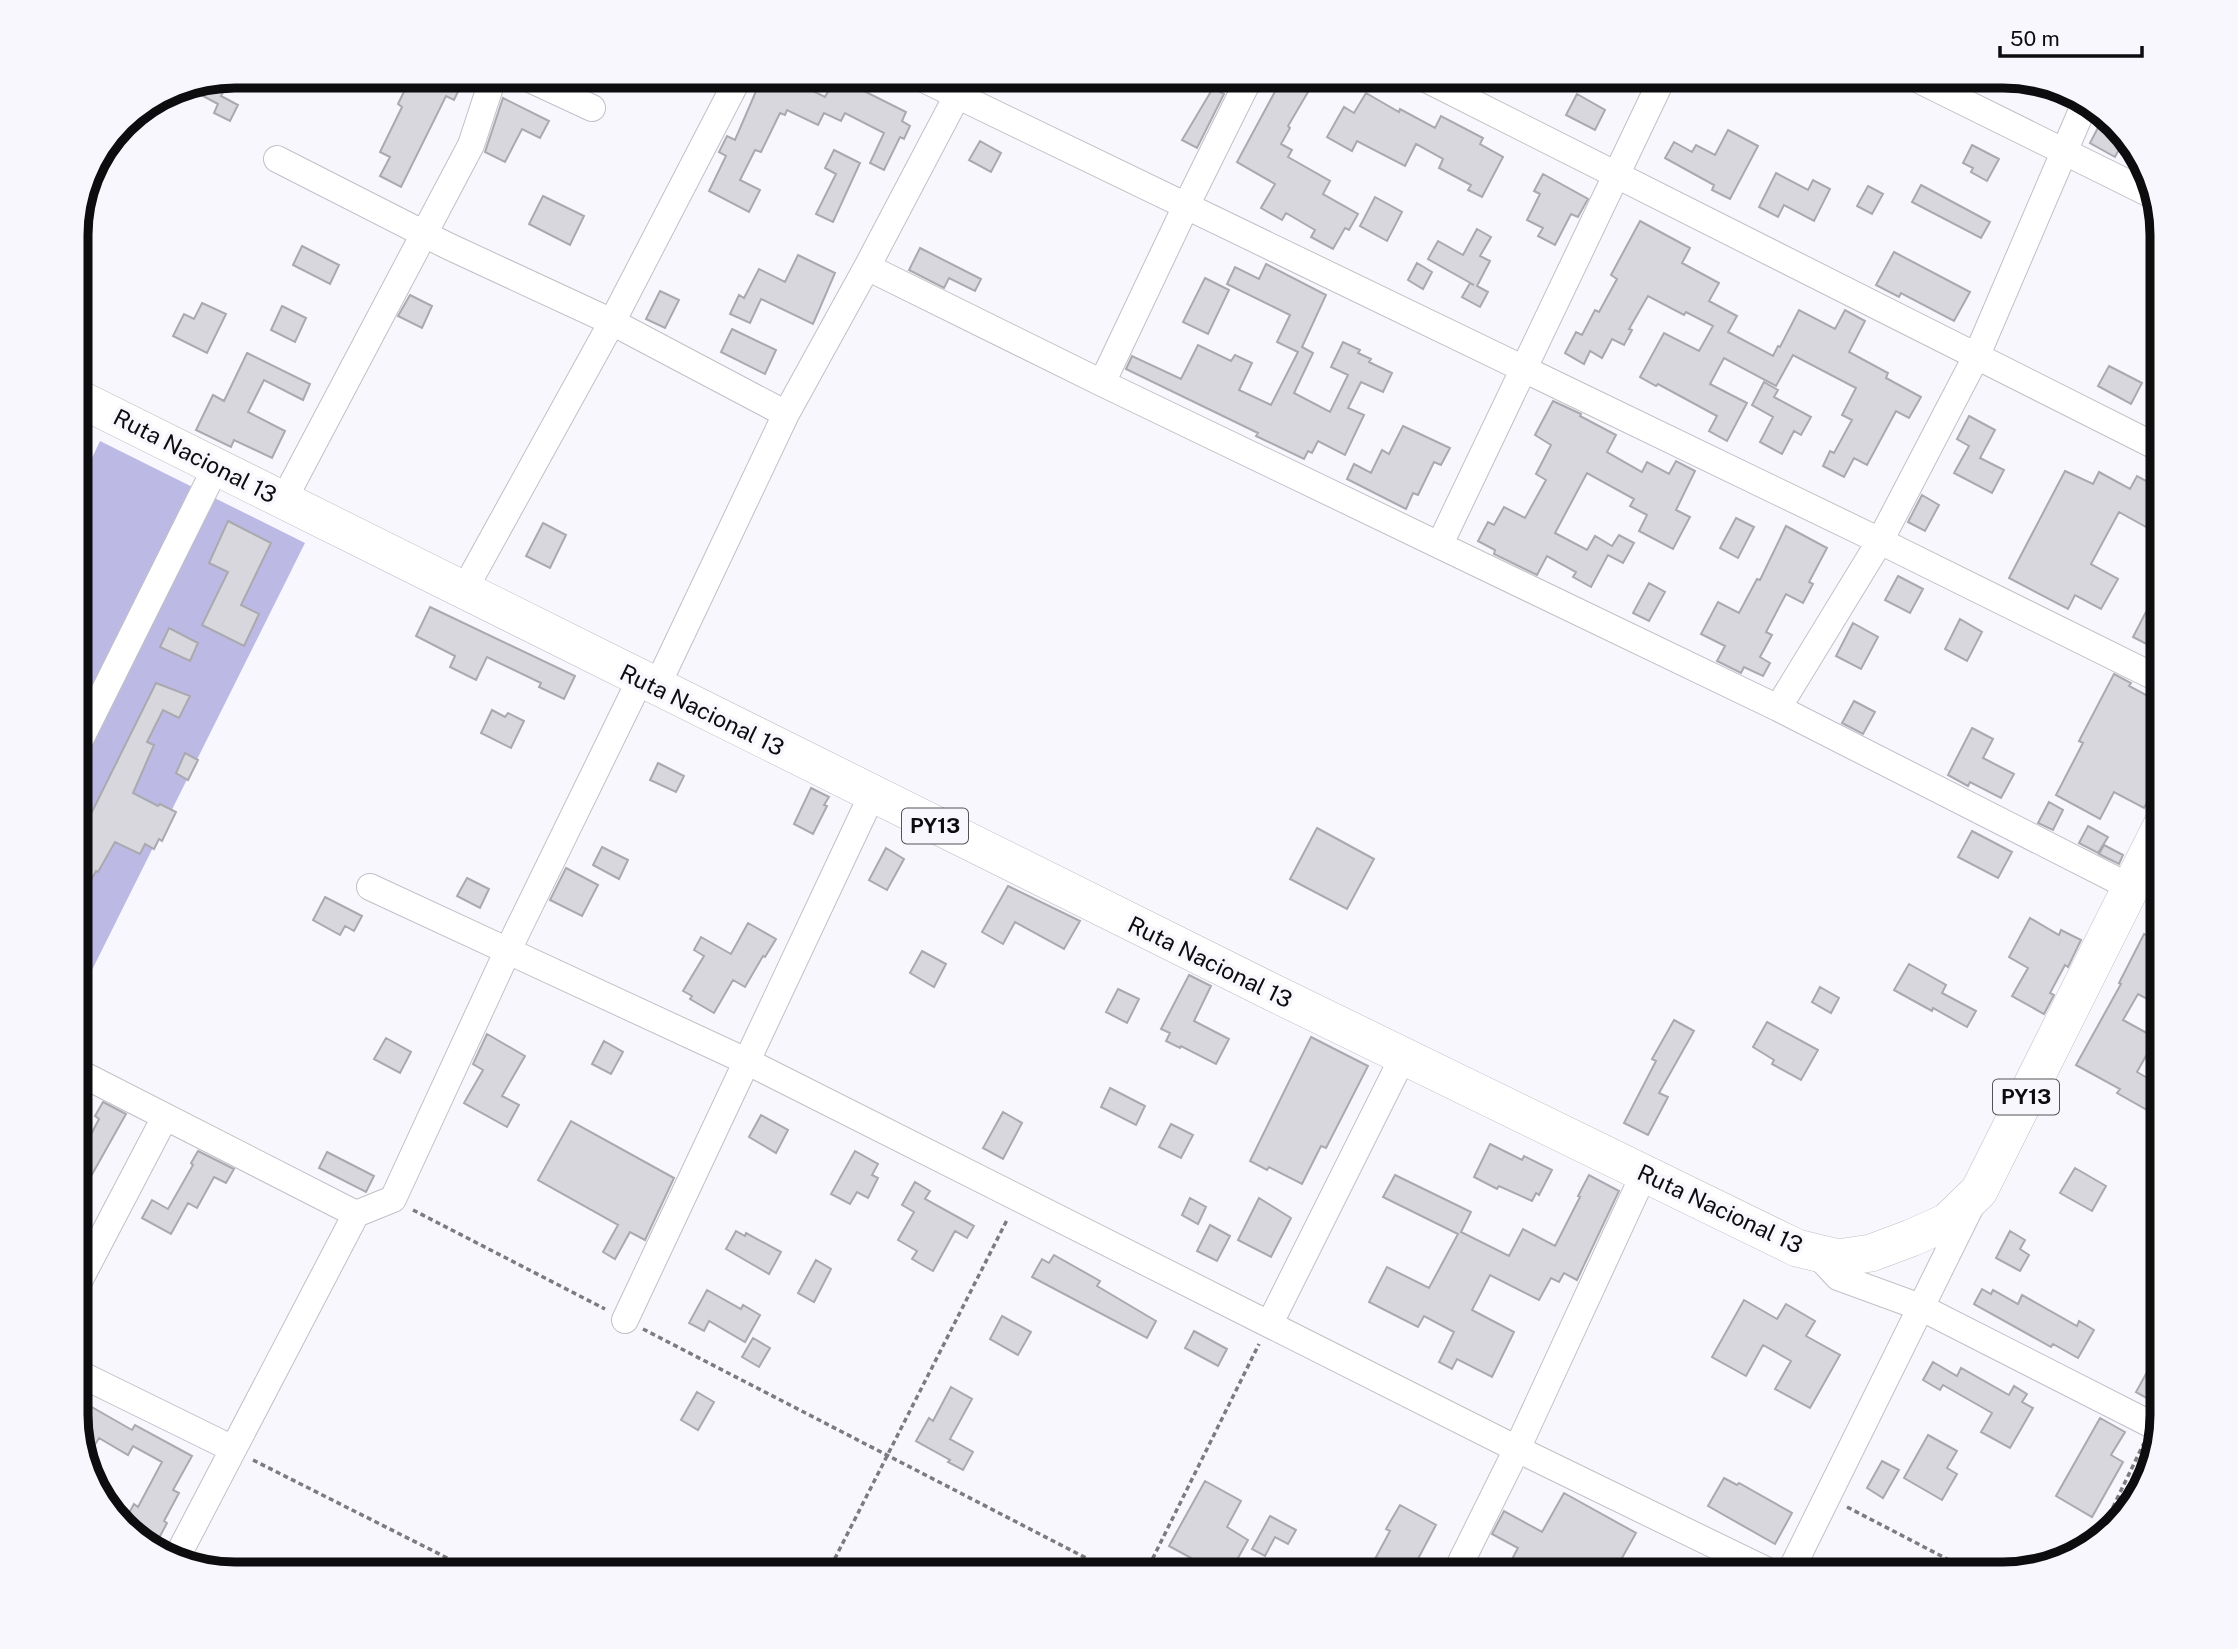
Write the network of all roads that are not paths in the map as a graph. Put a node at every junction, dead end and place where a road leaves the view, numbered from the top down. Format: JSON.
{"nodes":[{"id":1,"x":490,"y":88,"type":"edge"},
{"id":2,"x":550,"y":88,"type":"edge"},
{"id":3,"x":733,"y":88,"type":"edge"},
{"id":4,"x":962,"y":88,"type":"edge"},
{"id":5,"x":967,"y":88,"type":"edge"},
{"id":6,"x":1245,"y":88,"type":"edge"},
{"id":7,"x":1444,"y":88,"type":"edge"},
{"id":8,"x":1658,"y":88,"type":"edge"},
{"id":9,"x":1936,"y":88,"type":"edge"},
{"id":10,"x":592,"y":107,"type":"dead end"},
{"id":11,"x":2082,"y":110,"type":"edge"},
{"id":12,"x":2064,"y":151,"type":"junction"},
{"id":13,"x":278,"y":159,"type":"dead end"},
{"id":14,"x":1616,"y":175,"type":"junction"},
{"id":15,"x":2144,"y":191,"type":"edge"},
{"id":16,"x":1186,"y":206,"type":"junction"},
{"id":17,"x":424,"y":234,"type":"junction"},
{"id":18,"x":867,"y":267,"type":"junction"},
{"id":19,"x":612,"y":322,"type":"junction"},
{"id":20,"x":1977,"y":355,"type":"junction"},
{"id":21,"x":1524,"y":371,"type":"junction"},
{"id":22,"x":1102,"y":383,"type":"junction"},
{"id":23,"x":88,"y":403,"type":"edge"},
{"id":24,"x":786,"y":414,"type":"junction"},
{"id":25,"x":2150,"y":443,"type":"edge"},
{"id":26,"x":216,"y":467,"type":"junction"},
{"id":27,"x":282,"y":501,"type":"junction"},
{"id":28,"x":1880,"y":541,"type":"junction"},
{"id":29,"x":1440,"y":544,"type":"junction"},
{"id":30,"x":463,"y":592,"type":"junction"},
{"id":31,"x":2150,"y":675,"type":"edge"},
{"id":32,"x":648,"y":684,"type":"junction"},
{"id":33,"x":1778,"y":708,"type":"junction"},
{"id":34,"x":88,"y":724,"type":"edge"},
{"id":35,"x":872,"y":795,"type":"junction"},
{"id":36,"x":2150,"y":848,"type":"edge"},
{"id":37,"x":370,"y":887,"type":"dead end"},
{"id":38,"x":2130,"y":887,"type":"junction"},
{"id":39,"x":508,"y":950,"type":"junction"},
{"id":40,"x":1403,"y":1057,"type":"junction"},
{"id":41,"x":748,"y":1062,"type":"junction"},
{"id":42,"x":88,"y":1077,"type":"edge"},
{"id":43,"x":165,"y":1117,"type":"junction"},
{"id":44,"x":1644,"y":1174,"type":"junction"},
{"id":45,"x":1979,"y":1191,"type":"junction"},
{"id":46,"x":356,"y":1214,"type":"junction"},
{"id":47,"x":1816,"y":1253,"type":"junction"},
{"id":48,"x":88,"y":1264,"type":"edge"},
{"id":49,"x":1920,"y":1307,"type":"junction"},
{"id":50,"x":625,"y":1320,"type":"road end"},
{"id":51,"x":1270,"y":1323,"type":"junction"},
{"id":52,"x":88,"y":1377,"type":"edge"},
{"id":53,"x":2149,"y":1424,"type":"edge"},
{"id":54,"x":233,"y":1449,"type":"junction"},
{"id":55,"x":1517,"y":1449,"type":"junction"},
{"id":56,"x":180,"y":1551,"type":"edge"},
{"id":57,"x":1461,"y":1562,"type":"edge"},
{"id":58,"x":1749,"y":1562,"type":"edge"},
{"id":59,"x":1795,"y":1562,"type":"edge"}],
"edges":[{"from":1,"to":17,"type":"street"},
{"from":2,"to":10,"type":"street"},
{"from":3,"to":19,"type":"street"},
{"from":4,"to":18,"type":"street"},
{"from":5,"to":16,"type":"street"},
{"from":6,"to":16,"type":"street"},
{"from":7,"to":14,"type":"street"},
{"from":8,"to":14,"type":"street"},
{"from":9,"to":12,"type":"street"},
{"from":11,"to":12,"type":"street"},
{"from":12,"to":15,"type":"street"},
{"from":12,"to":20,"type":"street"},
{"from":13,"to":17,"type":"street"},
{"from":14,"to":20,"type":"street"},
{"from":14,"to":21,"type":"street"},
{"from":16,"to":21,"type":"street"},
{"from":16,"to":22,"type":"street"},
{"from":17,"to":19,"type":"street"},
{"from":17,"to":27,"type":"street"},
{"from":18,"to":22,"type":"street"},
{"from":18,"to":24,"type":"street"},
{"from":19,"to":24,"type":"street"},
{"from":19,"to":30,"type":"street"},
{"from":20,"to":25,"type":"street"},
{"from":20,"to":28,"type":"street"},
{"from":21,"to":28,"type":"street"},
{"from":21,"to":29,"type":"street"},
{"from":22,"to":29,"type":"street"},
{"from":23,"to":26,"type":"highway","name":"Ruta Nacional 13","number":"PY13"},
{"from":24,"to":32,"type":"street"},
{"from":26,"to":27,"type":"highway","name":"Ruta Nacional 13","number":"PY13"},
{"from":26,"to":34,"type":"street"},
{"from":27,"to":30,"type":"highway","name":"Ruta Nacional 13","number":"PY13"},
{"from":28,"to":31,"type":"street"},
{"from":28,"to":33,"type":"street"},
{"from":29,"to":33,"type":"street"},
{"from":30,"to":32,"type":"highway","name":"Ruta Nacional 13","number":"PY13"},
{"from":32,"to":35,"type":"highway","name":"Ruta Nacional 13","number":"PY13"},
{"from":32,"to":39,"type":"street"},
{"from":33,"to":38,"type":"street"},
{"from":35,"to":40,"type":"highway","name":"Ruta Nacional 13","number":"PY13"},
{"from":35,"to":41,"type":"street"},
{"from":36,"to":38,"type":"highway","name":"Ruta Nacional 13","number":"PY13"},
{"from":37,"to":39,"type":"street"},
{"from":38,"to":45,"type":"highway","name":"Ruta Nacional 13","number":"PY13"},
{"from":39,"to":41,"type":"street"},
{"from":39,"to":46,"type":"street"},
{"from":40,"to":44,"type":"highway","name":"Ruta Nacional 13","number":"PY13"},
{"from":40,"to":51,"type":"street"},
{"from":41,"to":50,"type":"street"},
{"from":41,"to":51,"type":"street"},
{"from":42,"to":43,"type":"street"},
{"from":43,"to":46,"type":"street"},
{"from":43,"to":48,"type":"street"},
{"from":44,"to":47,"type":"highway","name":"Ruta Nacional 13","number":"PY13"},
{"from":44,"to":55,"type":"street"},
{"from":45,"to":47,"type":"highway","name":"Ruta Nacional 13","number":"PY13"},
{"from":45,"to":49,"type":"street"},
{"from":46,"to":54,"type":"street"},
{"from":47,"to":49,"type":"street"},
{"from":49,"to":53,"type":"street"},
{"from":49,"to":59,"type":"street"},
{"from":51,"to":55,"type":"street"},
{"from":52,"to":54,"type":"street"},
{"from":54,"to":56,"type":"street"},
{"from":55,"to":57,"type":"street"},
{"from":55,"to":58,"type":"street"}]}
